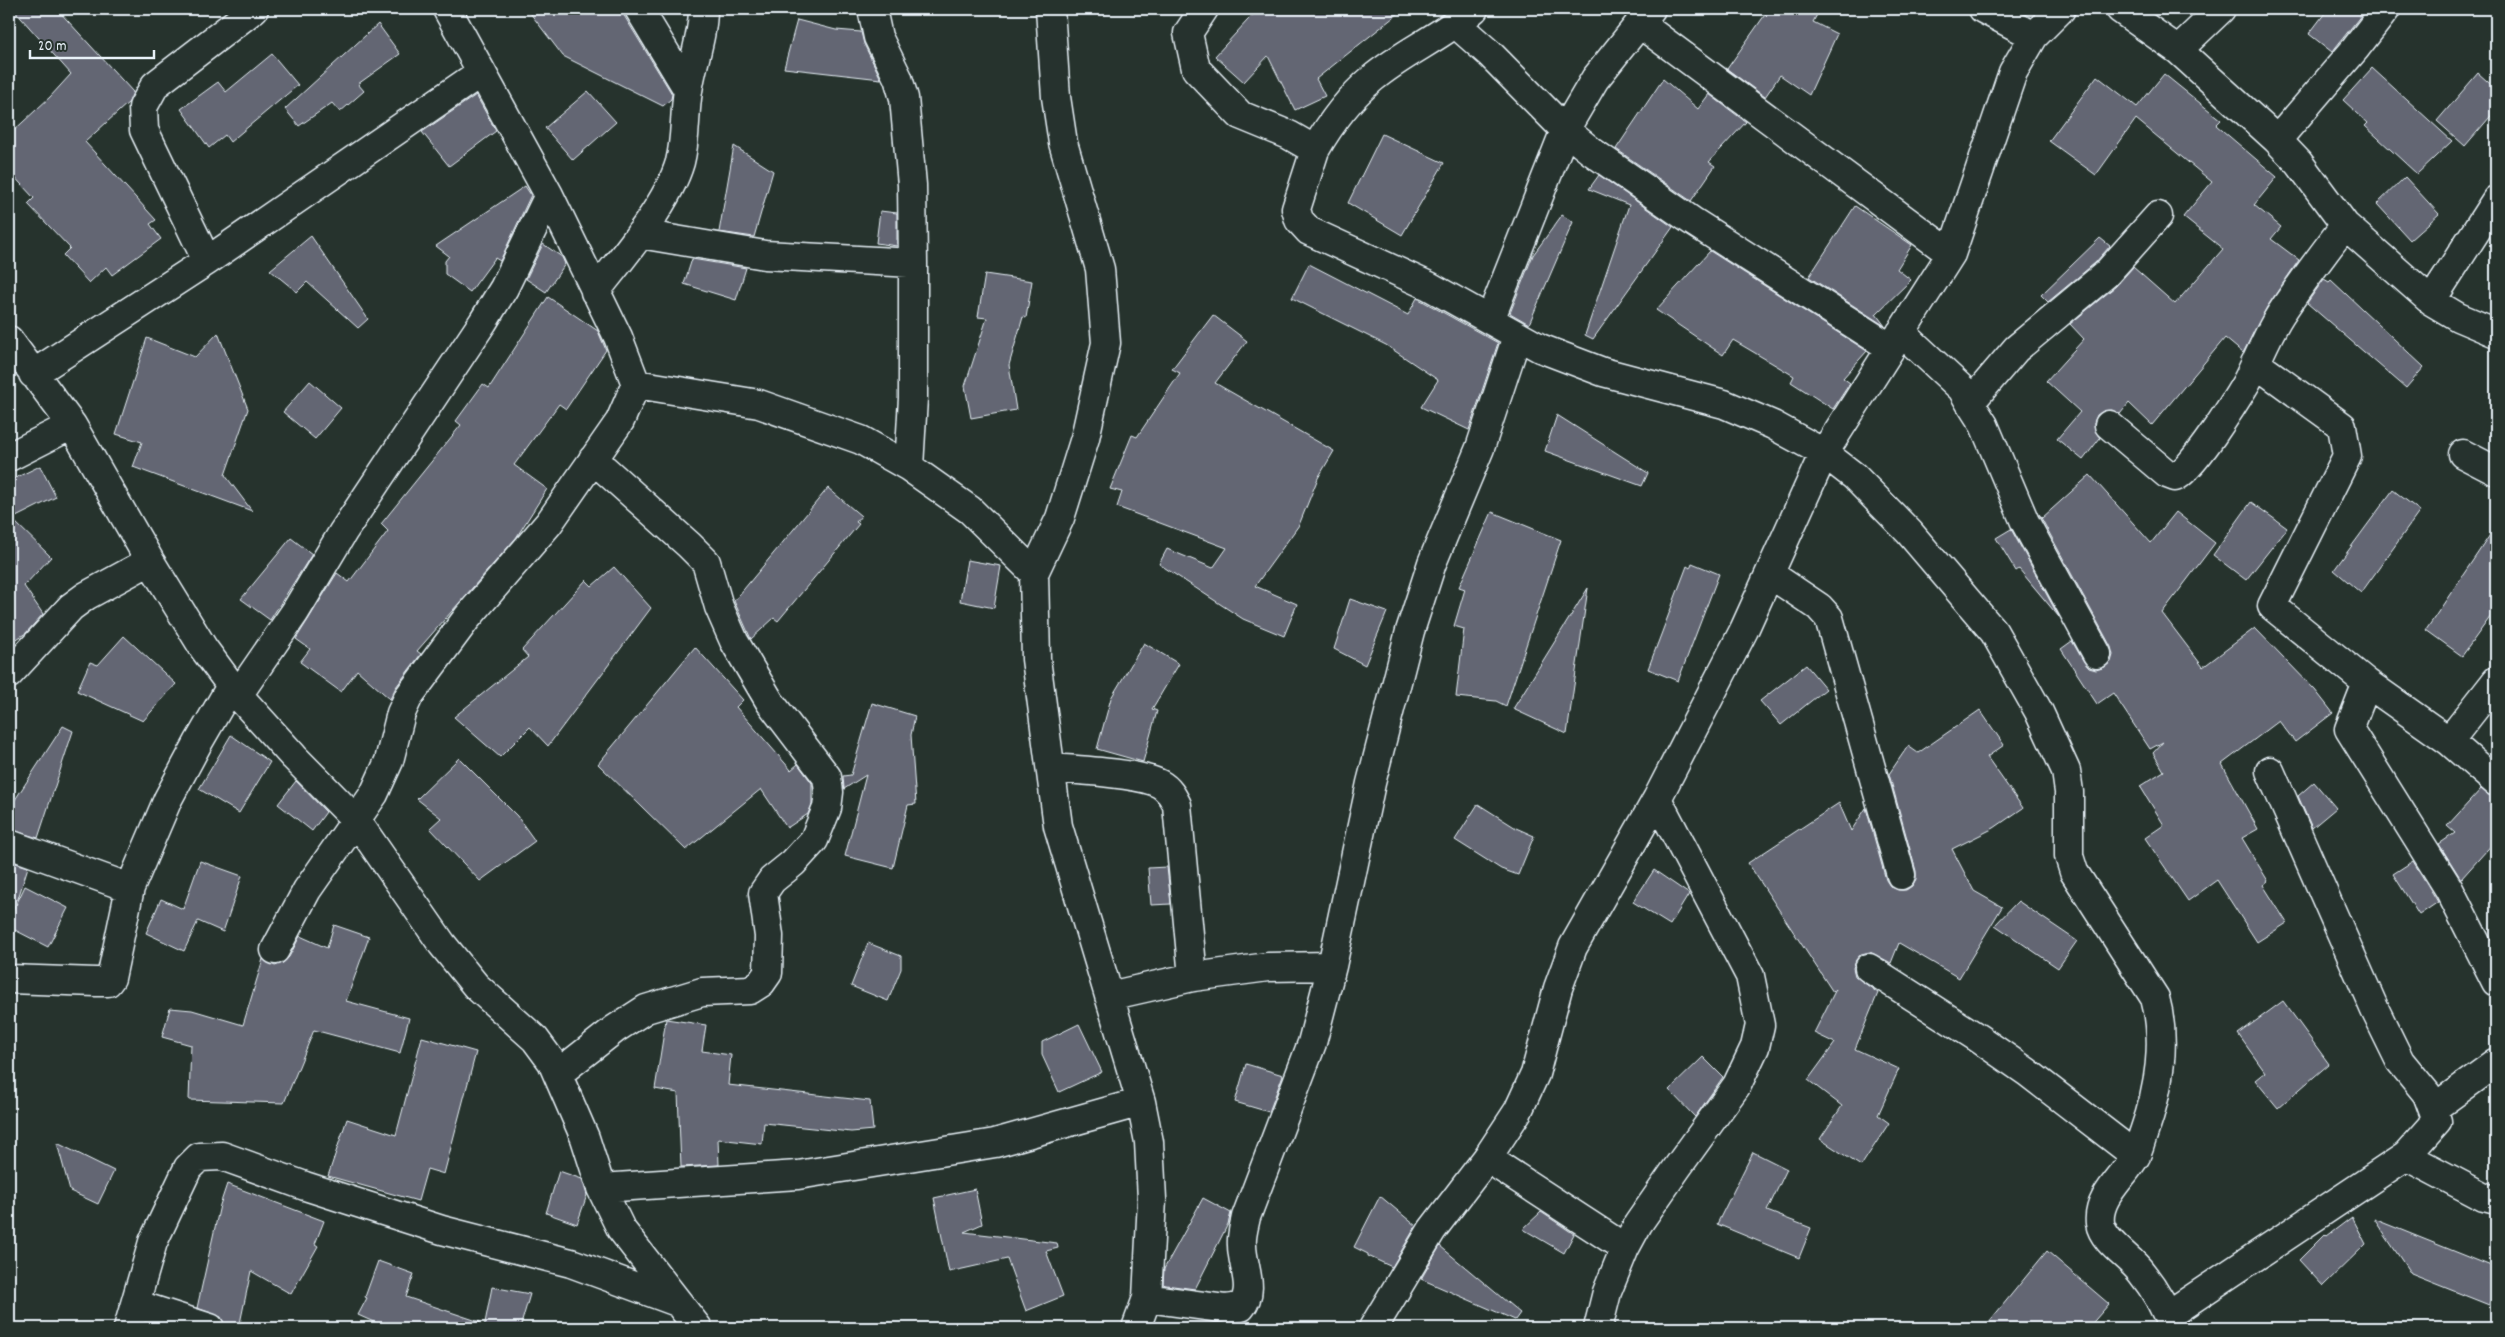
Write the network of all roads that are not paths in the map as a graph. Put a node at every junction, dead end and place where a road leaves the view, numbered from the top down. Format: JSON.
{"nodes":[{"id":1,"x":254,"y":9,"type":"edge"},
{"id":2,"x":447,"y":9,"type":"edge"},
{"id":3,"x":640,"y":9,"type":"edge"},
{"id":4,"x":703,"y":9,"type":"edge"},
{"id":5,"x":872,"y":9,"type":"edge"},
{"id":6,"x":1050,"y":9,"type":"edge"},
{"id":7,"x":1204,"y":9,"type":"edge"},
{"id":8,"x":1983,"y":9,"type":"edge"},
{"id":9,"x":2061,"y":9,"type":"edge"},
{"id":10,"x":2120,"y":9,"type":"edge"},
{"id":11,"x":2221,"y":9,"type":"edge"},
{"id":12,"x":2386,"y":9,"type":"edge"},
{"id":13,"x":1465,"y":16,"type":"edge"},
{"id":14,"x":1645,"y":16,"type":"edge"},
{"id":15,"x":2034,"y":36,"type":"junction"},
{"id":16,"x":2178,"y":50,"type":"junction"},
{"id":17,"x":480,"y":73,"type":"junction"},
{"id":18,"x":688,"y":90,"type":"junction"},
{"id":19,"x":1565,"y":130,"type":"junction"},
{"id":20,"x":2277,"y":140,"type":"junction"},
{"id":21,"x":1315,"y":150,"type":"junction"},
{"id":22,"x":549,"y":195,"type":"junction"},
{"id":23,"x":2496,"y":200,"type":"edge"},
{"id":24,"x":2158,"y":216,"type":"dead end"},
{"id":25,"x":2345,"y":225,"type":"junction"},
{"id":26,"x":640,"y":234,"type":"junction"},
{"id":27,"x":1951,"y":254,"type":"junction"},
{"id":28,"x":207,"y":261,"type":"junction"},
{"id":29,"x":913,"y":263,"type":"junction"},
{"id":30,"x":595,"y":292,"type":"junction"},
{"id":31,"x":2431,"y":301,"type":"junction"},
{"id":32,"x":1490,"y":320,"type":"junction"},
{"id":33,"x":2496,"y":333,"type":"edge"},
{"id":34,"x":1517,"y":336,"type":"junction"},
{"id":35,"x":9,"y":340,"type":"edge"},
{"id":36,"x":1896,"y":340,"type":"junction"},
{"id":37,"x":2255,"y":363,"type":"junction"},
{"id":38,"x":33,"y":374,"type":"junction"},
{"id":39,"x":636,"y":384,"type":"junction"},
{"id":40,"x":1970,"y":403,"type":"junction"},
{"id":41,"x":72,"y":425,"type":"junction"},
{"id":42,"x":2109,"y":425,"type":"dead end"},
{"id":43,"x":1824,"y":453,"type":"junction"},
{"id":44,"x":2463,"y":454,"type":"dead end"},
{"id":45,"x":9,"y":456,"type":"edge"},
{"id":46,"x":593,"y":459,"type":"junction"},
{"id":47,"x":909,"y":467,"type":"junction"},
{"id":48,"x":2496,"y":471,"type":"edge"},
{"id":49,"x":150,"y":561,"type":"junction"},
{"id":50,"x":1034,"y":572,"type":"junction"},
{"id":51,"x":1770,"y":574,"type":"junction"},
{"id":52,"x":2097,"y":654,"type":"dead end"},
{"id":53,"x":9,"y":674,"type":"edge"},
{"id":54,"x":2496,"y":681,"type":"edge"},
{"id":55,"x":2367,"y":683,"type":"junction"},
{"id":56,"x":235,"y":691,"type":"junction"},
{"id":57,"x":2449,"y":741,"type":"junction"},
{"id":58,"x":1051,"y":768,"type":"junction"},
{"id":59,"x":2270,"y":771,"type":"dead end"},
{"id":60,"x":2496,"y":782,"type":"edge"},
{"id":61,"x":1657,"y":798,"type":"junction"},
{"id":62,"x":356,"y":820,"type":"junction"},
{"id":63,"x":9,"y":844,"type":"edge"},
{"id":64,"x":1901,"y":875,"type":"dead end"},
{"id":65,"x":130,"y":888,"type":"junction"},
{"id":66,"x":275,"y":950,"type":"dead end"},
{"id":67,"x":1332,"y":966,"type":"junction"},
{"id":68,"x":1869,"y":968,"type":"dead end"},
{"id":69,"x":1193,"y":977,"type":"junction"},
{"id":70,"x":9,"y":979,"type":"edge"},
{"id":71,"x":2496,"y":982,"type":"edge"},
{"id":72,"x":1109,"y":996,"type":"junction"},
{"id":73,"x":2496,"y":1062,"type":"edge"},
{"id":74,"x":558,"y":1073,"type":"junction"},
{"id":75,"x":1141,"y":1102,"type":"junction"},
{"id":76,"x":2434,"y":1108,"type":"junction"},
{"id":77,"x":2136,"y":1156,"type":"junction"},
{"id":78,"x":2406,"y":1156,"type":"junction"},
{"id":79,"x":1487,"y":1158,"type":"junction"},
{"id":80,"x":602,"y":1188,"type":"junction"},
{"id":81,"x":2496,"y":1200,"type":"edge"},
{"id":82,"x":1624,"y":1248,"type":"junction"},
{"id":83,"x":1147,"y":1298,"type":"junction"},
{"id":84,"x":677,"y":1302,"type":"junction"},
{"id":85,"x":132,"y":1316,"type":"edge"},
{"id":86,"x":2170,"y":1321,"type":"edge"},
{"id":87,"x":210,"y":1328,"type":"edge"},
{"id":88,"x":698,"y":1328,"type":"edge"},
{"id":89,"x":1136,"y":1328,"type":"edge"},
{"id":90,"x":1373,"y":1328,"type":"edge"},
{"id":91,"x":1598,"y":1328,"type":"edge"}],
"edges":[{"from":1,"to":28,"type":"street"},
{"from":2,"to":17,"type":"street"},
{"from":3,"to":18,"type":"street"},
{"from":4,"to":18,"type":"street"},
{"from":5,"to":29,"type":"street"},
{"from":6,"to":50,"type":"street"},
{"from":7,"to":21,"type":"street"},
{"from":8,"to":15,"type":"street"},
{"from":9,"to":15,"type":"street"},
{"from":10,"to":16,"type":"street"},
{"from":11,"to":16,"type":"street"},
{"from":12,"to":20,"type":"street"},
{"from":13,"to":19,"type":"street"},
{"from":13,"to":21,"type":"street"},
{"from":14,"to":19,"type":"street"},
{"from":14,"to":27,"type":"street"},
{"from":15,"to":27,"type":"street"},
{"from":16,"to":20,"type":"street"},
{"from":17,"to":22,"type":"street"},
{"from":17,"to":28,"type":"street"},
{"from":18,"to":26,"type":"street"},
{"from":19,"to":32,"type":"street"},
{"from":19,"to":36,"type":"street"},
{"from":20,"to":25,"type":"street"},
{"from":21,"to":32,"type":"street"},
{"from":22,"to":30,"type":"street"},
{"from":22,"to":56,"type":"street"},
{"from":23,"to":31,"type":"street"},
{"from":24,"to":40,"type":"street"},
{"from":25,"to":31,"type":"street"},
{"from":25,"to":37,"type":"street"},
{"from":26,"to":29,"type":"street"},
{"from":26,"to":30,"type":"street"},
{"from":27,"to":36,"type":"street"},
{"from":28,"to":38,"type":"street"},
{"from":29,"to":47,"type":"street"},
{"from":30,"to":39,"type":"street"},
{"from":31,"to":33,"type":"street"},
{"from":32,"to":34,"type":"street"},
{"from":34,"to":43,"type":"street"},
{"from":34,"to":67,"type":"street"},
{"from":35,"to":38,"type":"street"},
{"from":36,"to":40,"type":"street"},
{"from":36,"to":43,"type":"street"},
{"from":37,"to":42,"type":"street"},
{"from":37,"to":55,"type":"street"},
{"from":38,"to":41,"type":"street"},
{"from":39,"to":46,"type":"street"},
{"from":39,"to":47,"type":"street"},
{"from":40,"to":52,"type":"street"},
{"from":41,"to":45,"type":"street"},
{"from":41,"to":49,"type":"street"},
{"from":43,"to":51,"type":"street"},
{"from":43,"to":77,"type":"street"},
{"from":44,"to":48,"type":"street"},
{"from":46,"to":62,"type":"street"},
{"from":46,"to":74,"type":"street"},
{"from":47,"to":50,"type":"street"},
{"from":49,"to":53,"type":"street"},
{"from":49,"to":56,"type":"street"},
{"from":50,"to":58,"type":"street"},
{"from":51,"to":61,"type":"street"},
{"from":51,"to":64,"type":"street"},
{"from":54,"to":57,"type":"street"},
{"from":55,"to":57,"type":"street"},
{"from":55,"to":71,"type":"street"},
{"from":56,"to":62,"type":"street"},
{"from":56,"to":65,"type":"street"},
{"from":57,"to":60,"type":"street"},
{"from":58,"to":69,"type":"street"},
{"from":58,"to":72,"type":"street"},
{"from":59,"to":76,"type":"street"},
{"from":61,"to":79,"type":"street"},
{"from":61,"to":82,"type":"street"},
{"from":62,"to":66,"type":"street"},
{"from":62,"to":74,"type":"street"},
{"from":63,"to":65,"type":"street"},
{"from":65,"to":70,"type":"street"},
{"from":67,"to":69,"type":"street"},
{"from":67,"to":83,"type":"street"},
{"from":68,"to":77,"type":"street"},
{"from":69,"to":72,"type":"street"},
{"from":72,"to":75,"type":"street"},
{"from":73,"to":76,"type":"street"},
{"from":74,"to":80,"type":"street"},
{"from":75,"to":80,"type":"street"},
{"from":75,"to":83,"type":"street"},
{"from":76,"to":78,"type":"street"},
{"from":77,"to":86,"type":"street"},
{"from":78,"to":81,"type":"street"},
{"from":78,"to":86,"type":"street"},
{"from":79,"to":82,"type":"street"},
{"from":79,"to":90,"type":"street"},
{"from":80,"to":84,"type":"street"},
{"from":82,"to":91,"type":"street"},
{"from":83,"to":89,"type":"street"},
{"from":84,"to":85,"type":"street"},
{"from":84,"to":88,"type":"street"},
{"from":85,"to":87,"type":"street"}]}
